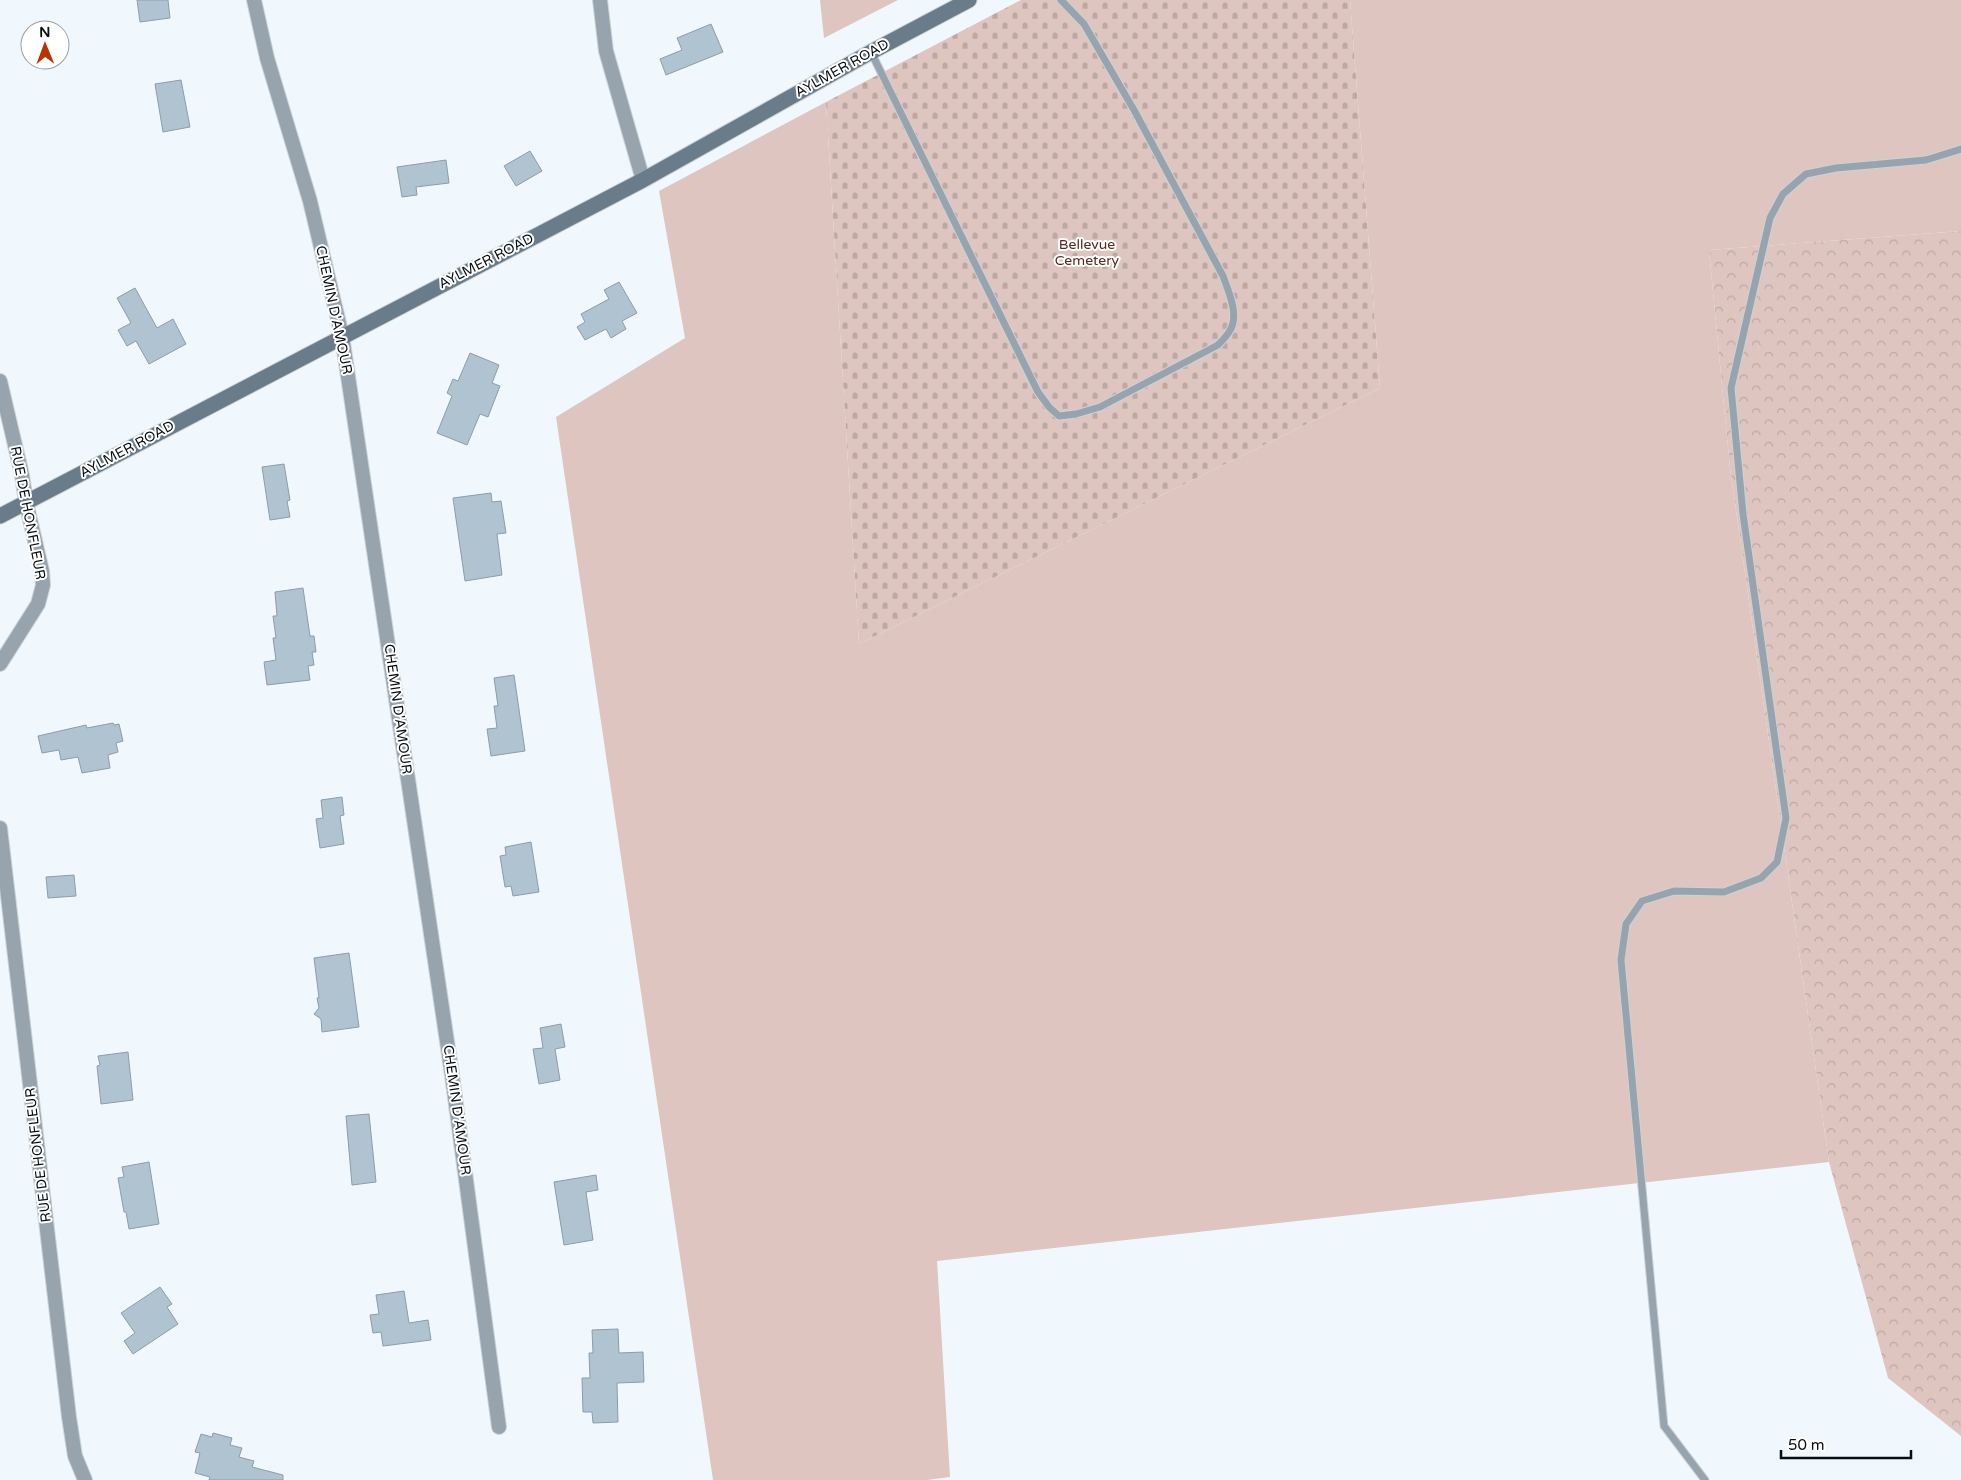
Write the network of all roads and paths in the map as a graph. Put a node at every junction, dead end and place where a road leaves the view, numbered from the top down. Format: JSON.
{"nodes":[{"id":1,"x":254,"y":0,"type":"edge"},
{"id":2,"x":600,"y":0,"type":"edge"},
{"id":3,"x":969,"y":0,"type":"edge"},
{"id":4,"x":1061,"y":0,"type":"edge"},
{"id":5,"x":871,"y":52,"type":"junction"},
{"id":6,"x":1961,"y":149,"type":"edge"},
{"id":7,"x":643,"y":180,"type":"junction"},
{"id":8,"x":342,"y":336,"type":"junction"},
{"id":9,"x":0,"y":381,"type":"edge"},
{"id":10,"x":26,"y":502,"type":"junction"},
{"id":11,"x":0,"y":516,"type":"edge"},
{"id":12,"x":0,"y":664,"type":"edge"},
{"id":13,"x":0,"y":828,"type":"edge"},
{"id":14,"x":499,"y":1428,"type":"dead end"},
{"id":15,"x":85,"y":1480,"type":"edge"},
{"id":16,"x":1705,"y":1480,"type":"edge"}],
"edges":[{"from":1,"to":8,"type":"street","name":"CHEMIN D'AMOUR"},
{"from":2,"to":7,"type":"street"},
{"from":3,"to":5,"type":"main road","name":"AYLMER ROAD"},
{"from":4,"to":5,"type":"lane"},
{"from":5,"to":7,"type":"main road","name":"AYLMER ROAD"},
{"from":6,"to":16,"type":"lane"},
{"from":7,"to":8,"type":"main road","name":"AYLMER ROAD"},
{"from":8,"to":10,"type":"main road","name":"AYLMER ROAD"},
{"from":8,"to":14,"type":"street","name":"CHEMIN D'AMOUR"},
{"from":9,"to":10,"type":"street","name":"RUE DE HONFLEUR"},
{"from":10,"to":11,"type":"main road","name":"AYLMER ROAD"},
{"from":10,"to":12,"type":"street","name":"RUE DE HONFLEUR"},
{"from":13,"to":15,"type":"street","name":"RUE DE HONFLEUR"}]}
